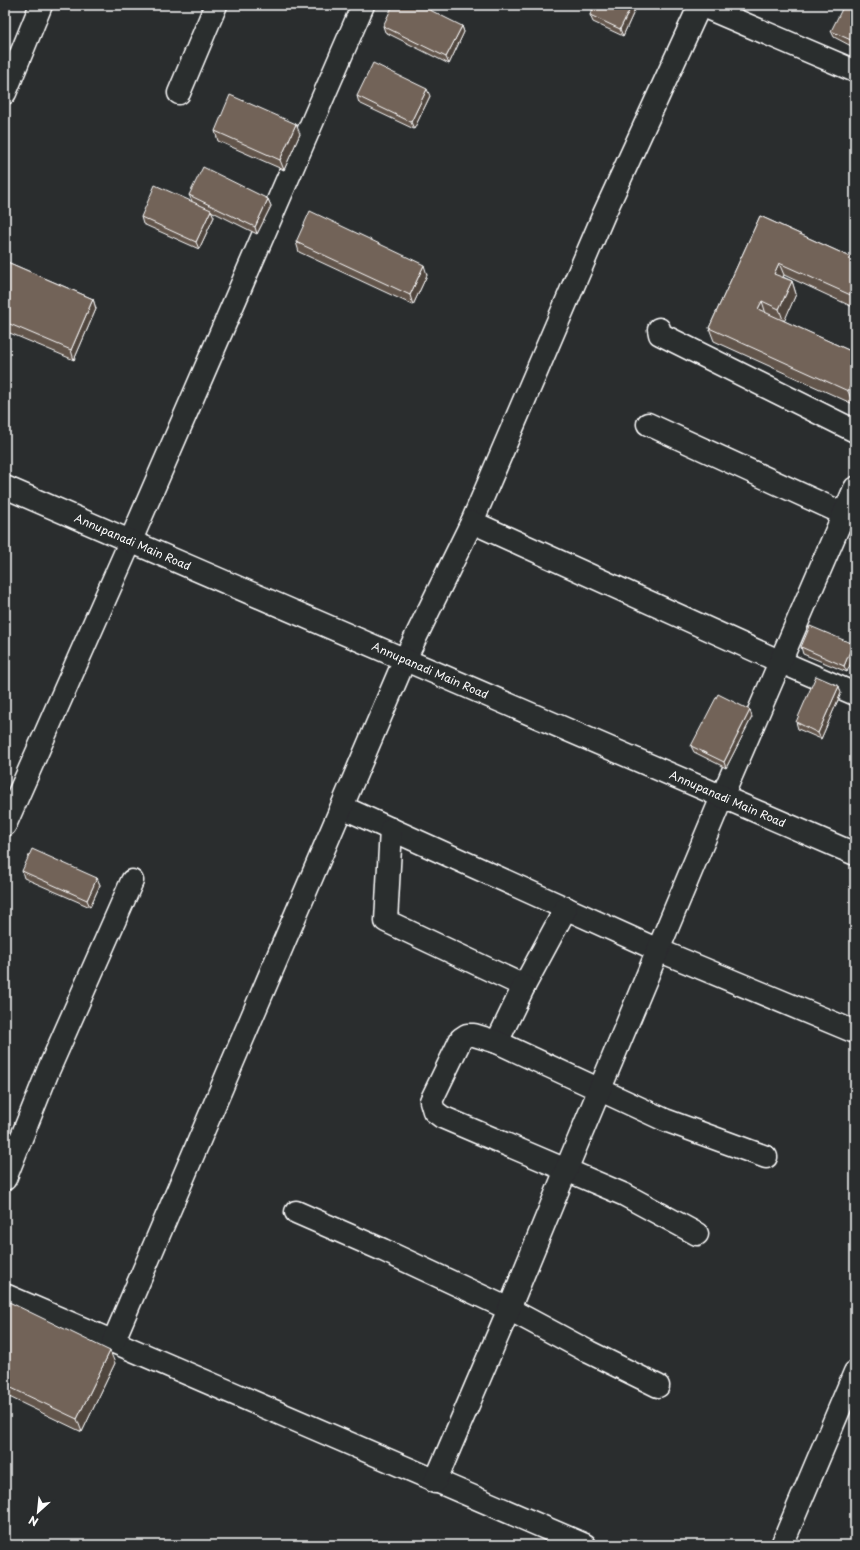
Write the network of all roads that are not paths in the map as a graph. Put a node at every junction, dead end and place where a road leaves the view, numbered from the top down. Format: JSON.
{"nodes":[{"id":1,"x":41,"y":5,"type":"edge"},
{"id":2,"x":216,"y":5,"type":"edge"},
{"id":3,"x":363,"y":5,"type":"edge"},
{"id":4,"x":700,"y":5,"type":"edge"},
{"id":5,"x":855,"y":71,"type":"edge"},
{"id":6,"x":5,"y":93,"type":"edge"},
{"id":7,"x":179,"y":93,"type":"dead end"},
{"id":8,"x":659,"y":329,"type":"dead end"},
{"id":9,"x":648,"y":424,"type":"dead end"},
{"id":10,"x":855,"y":431,"type":"edge"},
{"id":11,"x":5,"y":487,"type":"edge"},
{"id":12,"x":855,"y":488,"type":"edge"},
{"id":13,"x":849,"y":516,"type":"edge"},
{"id":14,"x":472,"y":522,"type":"junction"},
{"id":15,"x":131,"y":540,"type":"junction"},
{"id":16,"x":405,"y":659,"type":"junction"},
{"id":17,"x":781,"y":662,"type":"junction"},
{"id":18,"x":855,"y":694,"type":"edge"},
{"id":19,"x":722,"y":797,"type":"junction"},
{"id":20,"x":342,"y":807,"type":"junction"},
{"id":21,"x":5,"y":825,"type":"edge"},
{"id":22,"x":391,"y":829,"type":"junction"},
{"id":23,"x":855,"y":854,"type":"edge"},
{"id":24,"x":132,"y":881,"type":"dead end"},
{"id":25,"x":566,"y":908,"type":"junction"},
{"id":26,"x":658,"y":950,"type":"junction"},
{"id":27,"x":524,"y":986,"type":"junction"},
{"id":28,"x":855,"y":1032,"type":"edge"},
{"id":29,"x":497,"y":1042,"type":"junction"},
{"id":30,"x":600,"y":1089,"type":"junction"},
{"id":31,"x":766,"y":1157,"type":"dead end"},
{"id":32,"x":566,"y":1170,"type":"junction"},
{"id":33,"x":5,"y":1179,"type":"edge"},
{"id":34,"x":296,"y":1212,"type":"dead end"},
{"id":35,"x":697,"y":1234,"type":"dead end"},
{"id":36,"x":5,"y":1295,"type":"edge"},
{"id":37,"x":509,"y":1309,"type":"junction"},
{"id":38,"x":113,"y":1342,"type":"junction"},
{"id":39,"x":855,"y":1372,"type":"edge"},
{"id":40,"x":658,"y":1386,"type":"dead end"},
{"id":41,"x":435,"y":1482,"type":"junction"},
{"id":42,"x":585,"y":1545,"type":"edge"},
{"id":43,"x":782,"y":1545,"type":"edge"}],
"edges":[{"from":1,"to":6,"type":"street"},
{"from":2,"to":7,"type":"street"},
{"from":3,"to":15,"type":"street"},
{"from":4,"to":5,"type":"street"},
{"from":4,"to":14,"type":"street"},
{"from":8,"to":10,"type":"street"},
{"from":9,"to":13,"type":"street"},
{"from":11,"to":15,"type":"street","name":"Annupanadi Main Road"},
{"from":12,"to":13,"type":"street"},
{"from":13,"to":17,"type":"street"},
{"from":14,"to":16,"type":"street"},
{"from":14,"to":17,"type":"street"},
{"from":15,"to":16,"type":"street","name":"Annupanadi Main Road"},
{"from":15,"to":21,"type":"street"},
{"from":16,"to":19,"type":"street","name":"Annupanadi Main Road"},
{"from":16,"to":20,"type":"street"},
{"from":17,"to":18,"type":"street"},
{"from":17,"to":19,"type":"street"},
{"from":19,"to":23,"type":"street","name":"Annupanadi Main Road"},
{"from":19,"to":26,"type":"street"},
{"from":20,"to":22,"type":"street"},
{"from":20,"to":38,"type":"street"},
{"from":22,"to":25,"type":"street"},
{"from":22,"to":27,"type":"street"},
{"from":24,"to":33,"type":"street"},
{"from":25,"to":26,"type":"street"},
{"from":25,"to":27,"type":"street"},
{"from":26,"to":28,"type":"street"},
{"from":26,"to":30,"type":"street"},
{"from":27,"to":29,"type":"street"},
{"from":29,"to":30,"type":"street"},
{"from":29,"to":32,"type":"street"},
{"from":30,"to":31,"type":"street"},
{"from":30,"to":32,"type":"street"},
{"from":32,"to":35,"type":"street"},
{"from":32,"to":37,"type":"street"},
{"from":34,"to":37,"type":"street"},
{"from":36,"to":38,"type":"street"},
{"from":37,"to":40,"type":"street"},
{"from":37,"to":41,"type":"street"},
{"from":38,"to":41,"type":"street"},
{"from":39,"to":43,"type":"street"},
{"from":41,"to":42,"type":"street"}]}
